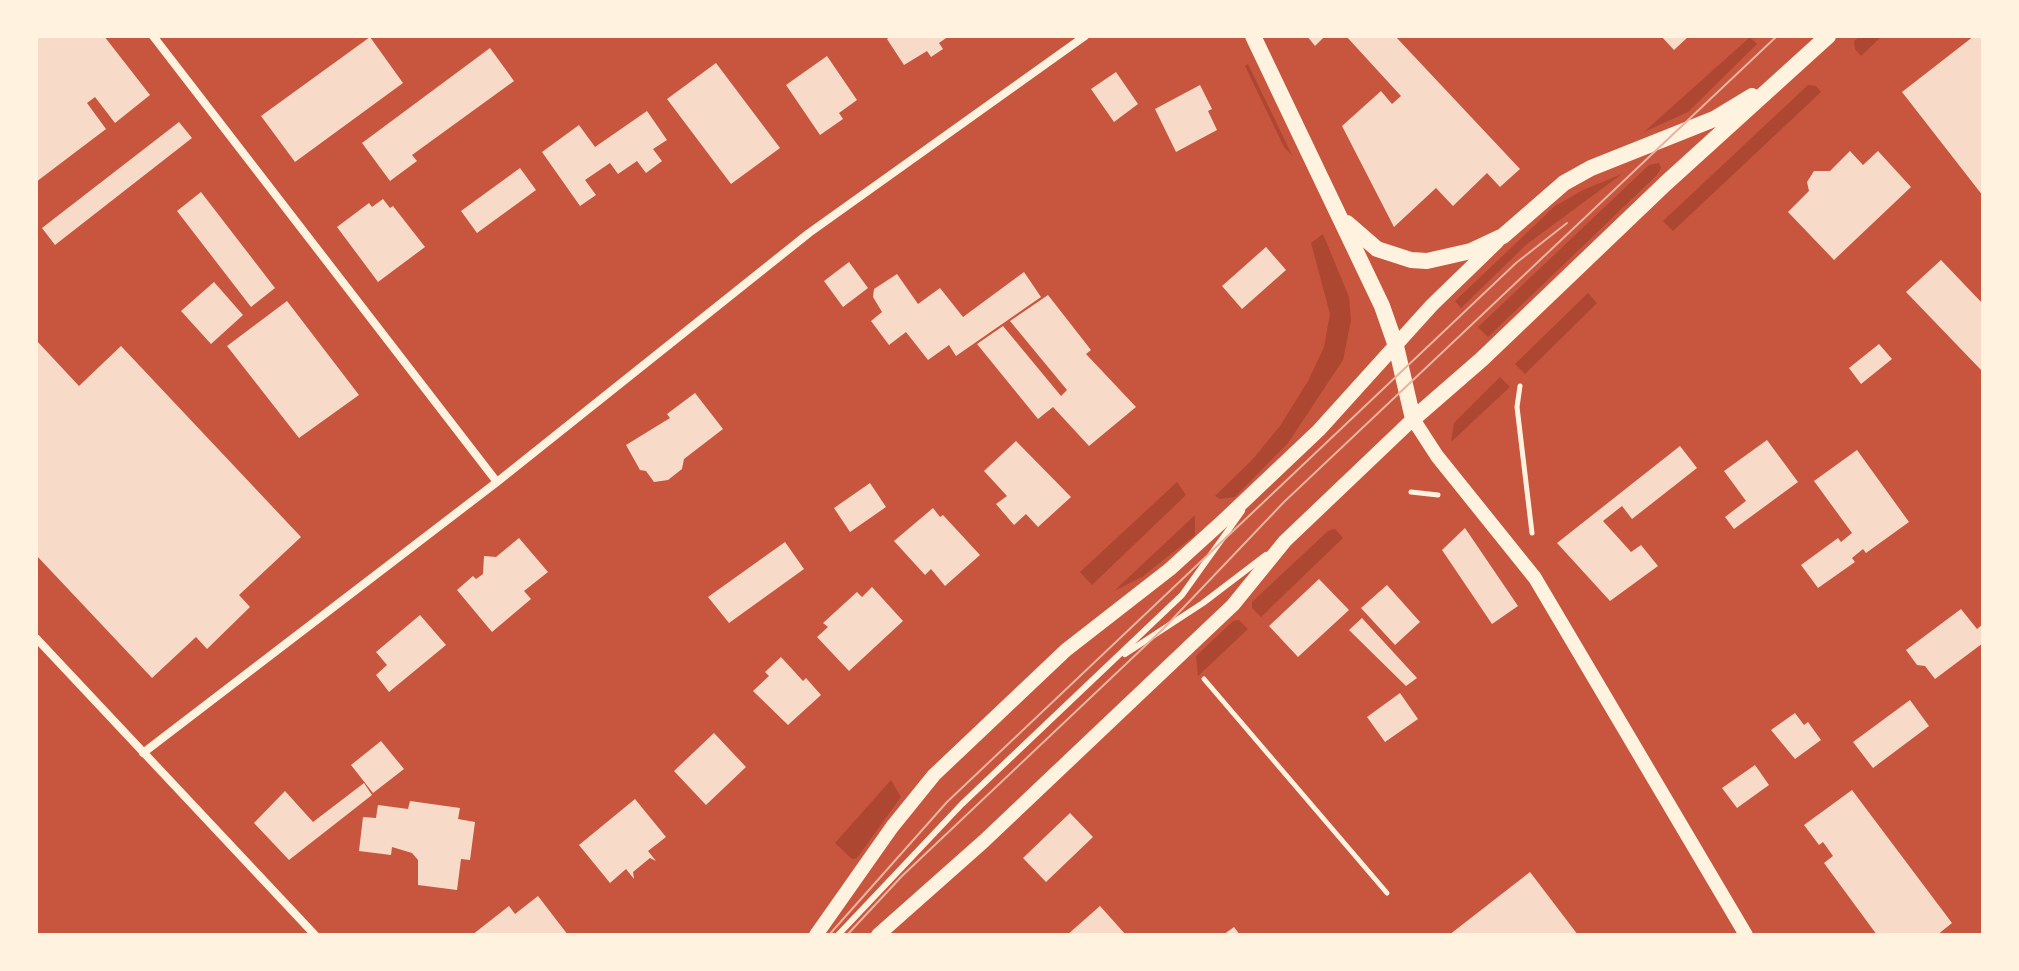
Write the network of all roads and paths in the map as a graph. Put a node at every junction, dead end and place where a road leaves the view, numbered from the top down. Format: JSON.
{"nodes":[{"id":1,"x":153,"y":36,"type":"edge"},
{"id":2,"x":1085,"y":36,"type":"edge"},
{"id":3,"x":1253,"y":36,"type":"edge"},
{"id":4,"x":1828,"y":36,"type":"edge"},
{"id":5,"x":1793,"y":69,"type":"junction"},
{"id":6,"x":1339,"y":213,"type":"junction"},
{"id":7,"x":1503,"y":236,"type":"junction"},
{"id":8,"x":1396,"y":346,"type":"junction"},
{"id":9,"x":1520,"y":386,"type":"dead end"},
{"id":10,"x":1413,"y":419,"type":"junction"},
{"id":11,"x":497,"y":482,"type":"junction"},
{"id":12,"x":1264,"y":482,"type":"junction"},
{"id":13,"x":1411,"y":492,"type":"dead end"},
{"id":14,"x":1442,"y":496,"type":"dead end"},
{"id":15,"x":1532,"y":533,"type":"dead end"},
{"id":16,"x":1285,"y":541,"type":"junction"},
{"id":17,"x":36,"y":638,"type":"edge"},
{"id":18,"x":1094,"y":679,"type":"junction"},
{"id":19,"x":1204,"y":679,"type":"dead end"},
{"id":20,"x":143,"y":753,"type":"junction"},
{"id":21,"x":1387,"y":893,"type":"dead end"},
{"id":22,"x":315,"y":935,"type":"edge"},
{"id":23,"x":816,"y":935,"type":"edge"},
{"id":24,"x":838,"y":935,"type":"edge"},
{"id":25,"x":878,"y":935,"type":"edge"},
{"id":26,"x":1746,"y":935,"type":"edge"}],
"edges":[{"from":1,"to":11,"type":"street"},
{"from":2,"to":11,"type":"street"},
{"from":3,"to":6,"type":"main road"},
{"from":4,"to":5,"type":"main road"},
{"from":5,"to":7,"type":"main road"},
{"from":5,"to":10,"type":"main road"},
{"from":6,"to":7,"type":"main road"},
{"from":6,"to":8,"type":"main road"},
{"from":7,"to":8,"type":"street"},
{"from":8,"to":10,"type":"main road"},
{"from":8,"to":12,"type":"street"},
{"from":9,"to":15,"type":"path"},
{"from":10,"to":16,"type":"street"},
{"from":10,"to":26,"type":"street"},
{"from":11,"to":20,"type":"street"},
{"from":12,"to":18,"type":"lane"},
{"from":12,"to":23,"type":"street"},
{"from":13,"to":14,"type":"path"},
{"from":16,"to":18,"type":"lane"},
{"from":16,"to":25,"type":"street"},
{"from":17,"to":20,"type":"street"},
{"from":18,"to":24,"type":"lane"},
{"from":19,"to":21,"type":"path"},
{"from":20,"to":22,"type":"street"}]}
